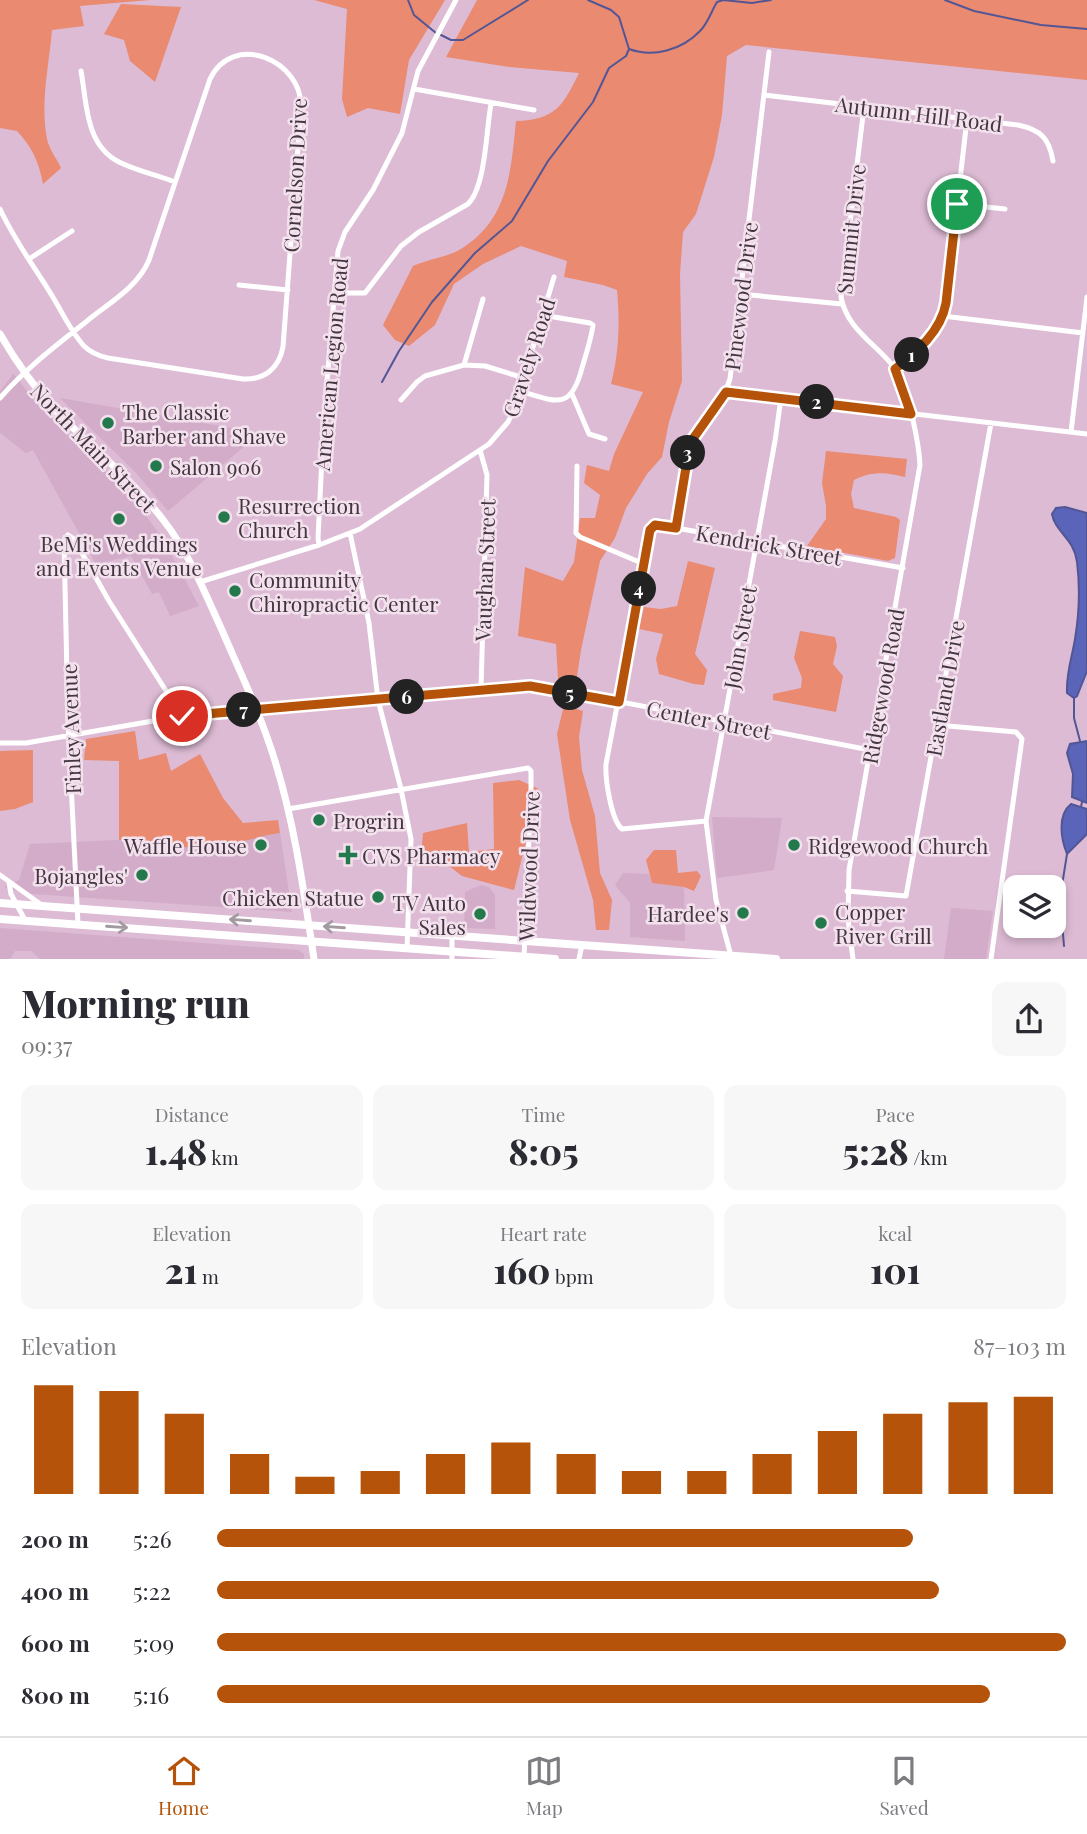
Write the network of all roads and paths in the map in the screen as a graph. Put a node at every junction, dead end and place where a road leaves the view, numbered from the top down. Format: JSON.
{"nodes":[{"id":1,"x":456,"y":0,"type":"edge"},
{"id":2,"x":769,"y":52,"type":"dead end"},
{"id":3,"x":81,"y":71,"type":"dead end"},
{"id":4,"x":414,"y":89,"type":"junction"},
{"id":5,"x":764,"y":95,"type":"junction"},
{"id":6,"x":491,"y":104,"type":"junction"},
{"id":7,"x":864,"y":107,"type":"junction"},
{"id":8,"x":534,"y":110,"type":"dead end"},
{"id":9,"x":967,"y":120,"type":"junction"},
{"id":10,"x":1053,"y":161,"type":"dead end"},
{"id":11,"x":176,"y":183,"type":"junction"},
{"id":12,"x":957,"y":204,"type":"junction"},
{"id":13,"x":0,"y":209,"type":"edge"},
{"id":14,"x":1005,"y":209,"type":"dead end"},
{"id":15,"x":72,"y":231,"type":"dead end"},
{"id":16,"x":29,"y":259,"type":"junction"},
{"id":17,"x":554,"y":277,"type":"dead end"},
{"id":18,"x":239,"y":285,"type":"dead end"},
{"id":19,"x":288,"y":290,"type":"junction"},
{"id":20,"x":335,"y":293,"type":"junction"},
{"id":21,"x":740,"y":294,"type":"junction"},
{"id":22,"x":1087,"y":297,"type":"edge"},
{"id":23,"x":483,"y":299,"type":"dead end"},
{"id":24,"x":842,"y":304,"type":"junction"},
{"id":25,"x":542,"y":315,"type":"junction"},
{"id":26,"x":943,"y":316,"type":"junction"},
{"id":27,"x":74,"y":331,"type":"junction"},
{"id":28,"x":1083,"y":333,"type":"junction"},
{"id":29,"x":0,"y":334,"type":"edge"},
{"id":30,"x":464,"y":365,"type":"junction"},
{"id":31,"x":895,"y":369,"type":"junction"},
{"id":32,"x":24,"y":373,"type":"junction"},
{"id":33,"x":524,"y":378,"type":"junction"},
{"id":34,"x":520,"y":391,"type":"junction"},
{"id":35,"x":726,"y":392,"type":"junction"},
{"id":36,"x":572,"y":394,"type":"junction"},
{"id":37,"x":0,"y":398,"type":"edge"},
{"id":38,"x":781,"y":398,"type":"junction"},
{"id":39,"x":401,"y":400,"type":"dead end"},
{"id":40,"x":911,"y":414,"type":"junction"},
{"id":41,"x":991,"y":422,"type":"junction"},
{"id":42,"x":1071,"y":432,"type":"junction"},
{"id":43,"x":1087,"y":435,"type":"edge"},
{"id":44,"x":605,"y":439,"type":"dead end"},
{"id":45,"x":480,"y":450,"type":"junction"},
{"id":46,"x":577,"y":466,"type":"dead end"},
{"id":47,"x":676,"y":528,"type":"junction"},
{"id":48,"x":350,"y":533,"type":"junction"},
{"id":49,"x":757,"y":542,"type":"junction"},
{"id":50,"x":319,"y":545,"type":"junction"},
{"id":51,"x":645,"y":564,"type":"junction"},
{"id":52,"x":903,"y":569,"type":"junction"},
{"id":53,"x":200,"y":582,"type":"junction"},
{"id":54,"x":481,"y":690,"type":"junction"},
{"id":55,"x":378,"y":700,"type":"junction"},
{"id":56,"x":619,"y":702,"type":"junction"},
{"id":57,"x":257,"y":709,"type":"junction"},
{"id":58,"x":182,"y":716,"type":"junction"},
{"id":59,"x":724,"y":722,"type":"junction"},
{"id":60,"x":937,"y":726,"type":"junction"},
{"id":61,"x":69,"y":735,"type":"junction"},
{"id":62,"x":0,"y":743,"type":"edge"},
{"id":63,"x":870,"y":750,"type":"junction"},
{"id":64,"x":401,"y":789,"type":"junction"},
{"id":65,"x":288,"y":809,"type":"junction"},
{"id":66,"x":706,"y":821,"type":"junction"},
{"id":67,"x":0,"y":875,"type":"edge"},
{"id":68,"x":9,"y":882,"type":"junction"},
{"id":69,"x":847,"y":891,"type":"junction"},
{"id":70,"x":0,"y":903,"type":"edge"},
{"id":71,"x":16,"y":904,"type":"junction"},
{"id":72,"x":43,"y":906,"type":"junction"},
{"id":73,"x":77,"y":908,"type":"junction"},
{"id":74,"x":0,"y":919,"type":"edge"},
{"id":75,"x":26,"y":921,"type":"junction"},
{"id":76,"x":78,"y":924,"type":"junction"},
{"id":77,"x":309,"y":925,"type":"junction"},
{"id":78,"x":408,"y":933,"type":"junction"},
{"id":79,"x":452,"y":936,"type":"junction"},
{"id":80,"x":311,"y":941,"type":"junction"},
{"id":81,"x":525,"y":941,"type":"junction"},
{"id":82,"x":582,"y":945,"type":"junction"},
{"id":83,"x":407,"y":948,"type":"junction"},
{"id":84,"x":653,"y":954,"type":"edge"},
{"id":85,"x":452,"y":956,"type":"edge"},
{"id":86,"x":731,"y":957,"type":"edge"},
{"id":87,"x":524,"y":958,"type":"edge"},
{"id":88,"x":314,"y":959,"type":"edge"},
{"id":89,"x":555,"y":959,"type":"edge"},
{"id":90,"x":579,"y":959,"type":"edge"},
{"id":91,"x":776,"y":959,"type":"edge"},
{"id":92,"x":853,"y":959,"type":"edge"},
{"id":93,"x":991,"y":959,"type":"edge"}],
"edges":[{"from":1,"to":4,"type":"street","name":"American Legion Road"},
{"from":2,"to":5,"type":"street","name":"Pinewood Drive"},
{"from":3,"to":11,"type":"street"},
{"from":4,"to":6,"type":"street"},
{"from":4,"to":20,"type":"street","name":"American Legion Road"},
{"from":5,"to":7,"type":"street","name":"Autumn Hill Road"},
{"from":5,"to":21,"type":"street","name":"Pinewood Drive"},
{"from":6,"to":8,"type":"street"},
{"from":6,"to":20,"type":"street"},
{"from":7,"to":9,"type":"street","name":"Autumn Hill Road"},
{"from":7,"to":24,"type":"street","name":"Summit Drive"},
{"from":9,"to":10,"type":"street","name":"Autumn Hill Road"},
{"from":9,"to":12,"type":"street"},
{"from":11,"to":19,"type":"street","name":"Cornelson Drive"},
{"from":11,"to":27,"type":"street","name":"Cornelson Drive"},
{"from":12,"to":14,"type":"street"},
{"from":12,"to":26,"type":"street"},
{"from":13,"to":16,"type":"street"},
{"from":15,"to":16,"type":"street"},
{"from":16,"to":27,"type":"street"},
{"from":17,"to":25,"type":"street","name":"Gravely Road"},
{"from":18,"to":19,"type":"street"},
{"from":19,"to":27,"type":"street","name":"Cornelson Drive"},
{"from":20,"to":50,"type":"street","name":"American Legion Road"},
{"from":21,"to":24,"type":"street"},
{"from":21,"to":35,"type":"street","name":"Pinewood Drive"},
{"from":22,"to":28,"type":"street"},
{"from":23,"to":30,"type":"street"},
{"from":24,"to":31,"type":"street","name":"Summit Drive"},
{"from":25,"to":33,"type":"street","name":"Gravely Road"},
{"from":25,"to":36,"type":"street"},
{"from":26,"to":28,"type":"street"},
{"from":26,"to":31,"type":"street"},
{"from":27,"to":32,"type":"street","name":"Cornelson Drive"},
{"from":28,"to":42,"type":"street"},
{"from":29,"to":32,"type":"main road","name":"North Main Street"},
{"from":30,"to":33,"type":"street"},
{"from":30,"to":39,"type":"street"},
{"from":31,"to":40,"type":"street","name":"Summit Drive"},
{"from":32,"to":37,"type":"street","name":"Cornelson Drive"},
{"from":32,"to":53,"type":"main road","name":"North Main Street"},
{"from":33,"to":34,"type":"street","name":"Gravely Road"},
{"from":34,"to":36,"type":"street"},
{"from":34,"to":45,"type":"street","name":"Gravely Road"},
{"from":35,"to":38,"type":"street"},
{"from":35,"to":47,"type":"street","name":"Pinewood Drive"},
{"from":36,"to":44,"type":"street"},
{"from":38,"to":40,"type":"street"},
{"from":38,"to":49,"type":"street","name":"John Street"},
{"from":40,"to":41,"type":"street"},
{"from":40,"to":52,"type":"street","name":"Ridgewood Road"},
{"from":41,"to":42,"type":"street"},
{"from":41,"to":60,"type":"street","name":"Eastland Drive"},
{"from":42,"to":43,"type":"street"},
{"from":45,"to":48,"type":"street","name":"Gravely Road"},
{"from":45,"to":54,"type":"street","name":"Vaughan Street"},
{"from":46,"to":51,"type":"street"},
{"from":47,"to":49,"type":"street","name":"Kendrick Street"},
{"from":47,"to":51,"type":"street","name":"Kendrick Street"},
{"from":48,"to":50,"type":"street","name":"Gravely Road"},
{"from":48,"to":55,"type":"street"},
{"from":49,"to":52,"type":"street","name":"Kendrick Street"},
{"from":49,"to":59,"type":"street","name":"John Street"},
{"from":50,"to":53,"type":"street","name":"Gravely Road"},
{"from":51,"to":56,"type":"street","name":"Kendrick Street"},
{"from":52,"to":63,"type":"street","name":"Ridgewood Road"},
{"from":53,"to":57,"type":"main road","name":"North Main Street"},
{"from":54,"to":55,"type":"street","name":"Center Street"},
{"from":54,"to":56,"type":"street","name":"Center Street"},
{"from":55,"to":57,"type":"street","name":"Center Street"},
{"from":55,"to":64,"type":"street"},
{"from":56,"to":59,"type":"street","name":"Center Street"},
{"from":56,"to":66,"type":"street","name":"Kendrick Street"},
{"from":57,"to":58,"type":"street","name":"Center Street"},
{"from":57,"to":65,"type":"main road","name":"North Main Street"},
{"from":58,"to":61,"type":"street","name":"Center Street"},
{"from":58,"to":61,"type":"street","name":"Finley Avenue"},
{"from":59,"to":63,"type":"street","name":"Center Street"},
{"from":59,"to":66,"type":"street","name":"John Street"},
{"from":60,"to":69,"type":"street","name":"Eastland Drive"},
{"from":60,"to":93,"type":"street"},
{"from":61,"to":62,"type":"street","name":"Center Street"},
{"from":61,"to":73,"type":"street","name":"Finley Avenue"},
{"from":63,"to":69,"type":"street","name":"Ridgewood Road"},
{"from":64,"to":65,"type":"street","name":"Wildwood Drive"},
{"from":64,"to":78,"type":"street"},
{"from":64,"to":81,"type":"street","name":"Wildwood Drive"},
{"from":65,"to":77,"type":"main road","name":"North Main Street"},
{"from":66,"to":86,"type":"street","name":"John Street"},
{"from":67,"to":68,"type":"street"},
{"from":68,"to":71,"type":"street"},
{"from":68,"to":72,"type":"street"},
{"from":69,"to":92,"type":"street","name":"Ridgewood Road"},
{"from":70,"to":71,"type":"main road"},
{"from":71,"to":72,"type":"main road"},
{"from":71,"to":75,"type":"street"},
{"from":72,"to":73,"type":"main road"},
{"from":73,"to":76,"type":"street","name":"Finley Avenue"},
{"from":77,"to":73,"type":"main road","one_way":true},
{"from":74,"to":75,"type":"main road"},
{"from":75,"to":76,"type":"main road"},
{"from":76,"to":80,"type":"main road","one_way":true},
{"from":78,"to":77,"type":"main road","one_way":true},
{"from":77,"to":80,"type":"main road","name":"North Main Street"},
{"from":78,"to":79,"type":"main road"},
{"from":78,"to":83,"type":"street"},
{"from":79,"to":81,"type":"main road"},
{"from":79,"to":85,"type":"street"},
{"from":80,"to":83,"type":"main road"},
{"from":80,"to":88,"type":"main road","name":"North Main Street"},
{"from":81,"to":82,"type":"main road"},
{"from":81,"to":87,"type":"street","name":"Wildwood Drive"},
{"from":82,"to":84,"type":"main road"},
{"from":82,"to":90,"type":"street"},
{"from":83,"to":85,"type":"main road"},
{"from":84,"to":86,"type":"main road"},
{"from":85,"to":87,"type":"main road"},
{"from":86,"to":91,"type":"main road"},
{"from":87,"to":89,"type":"main road"}]}
